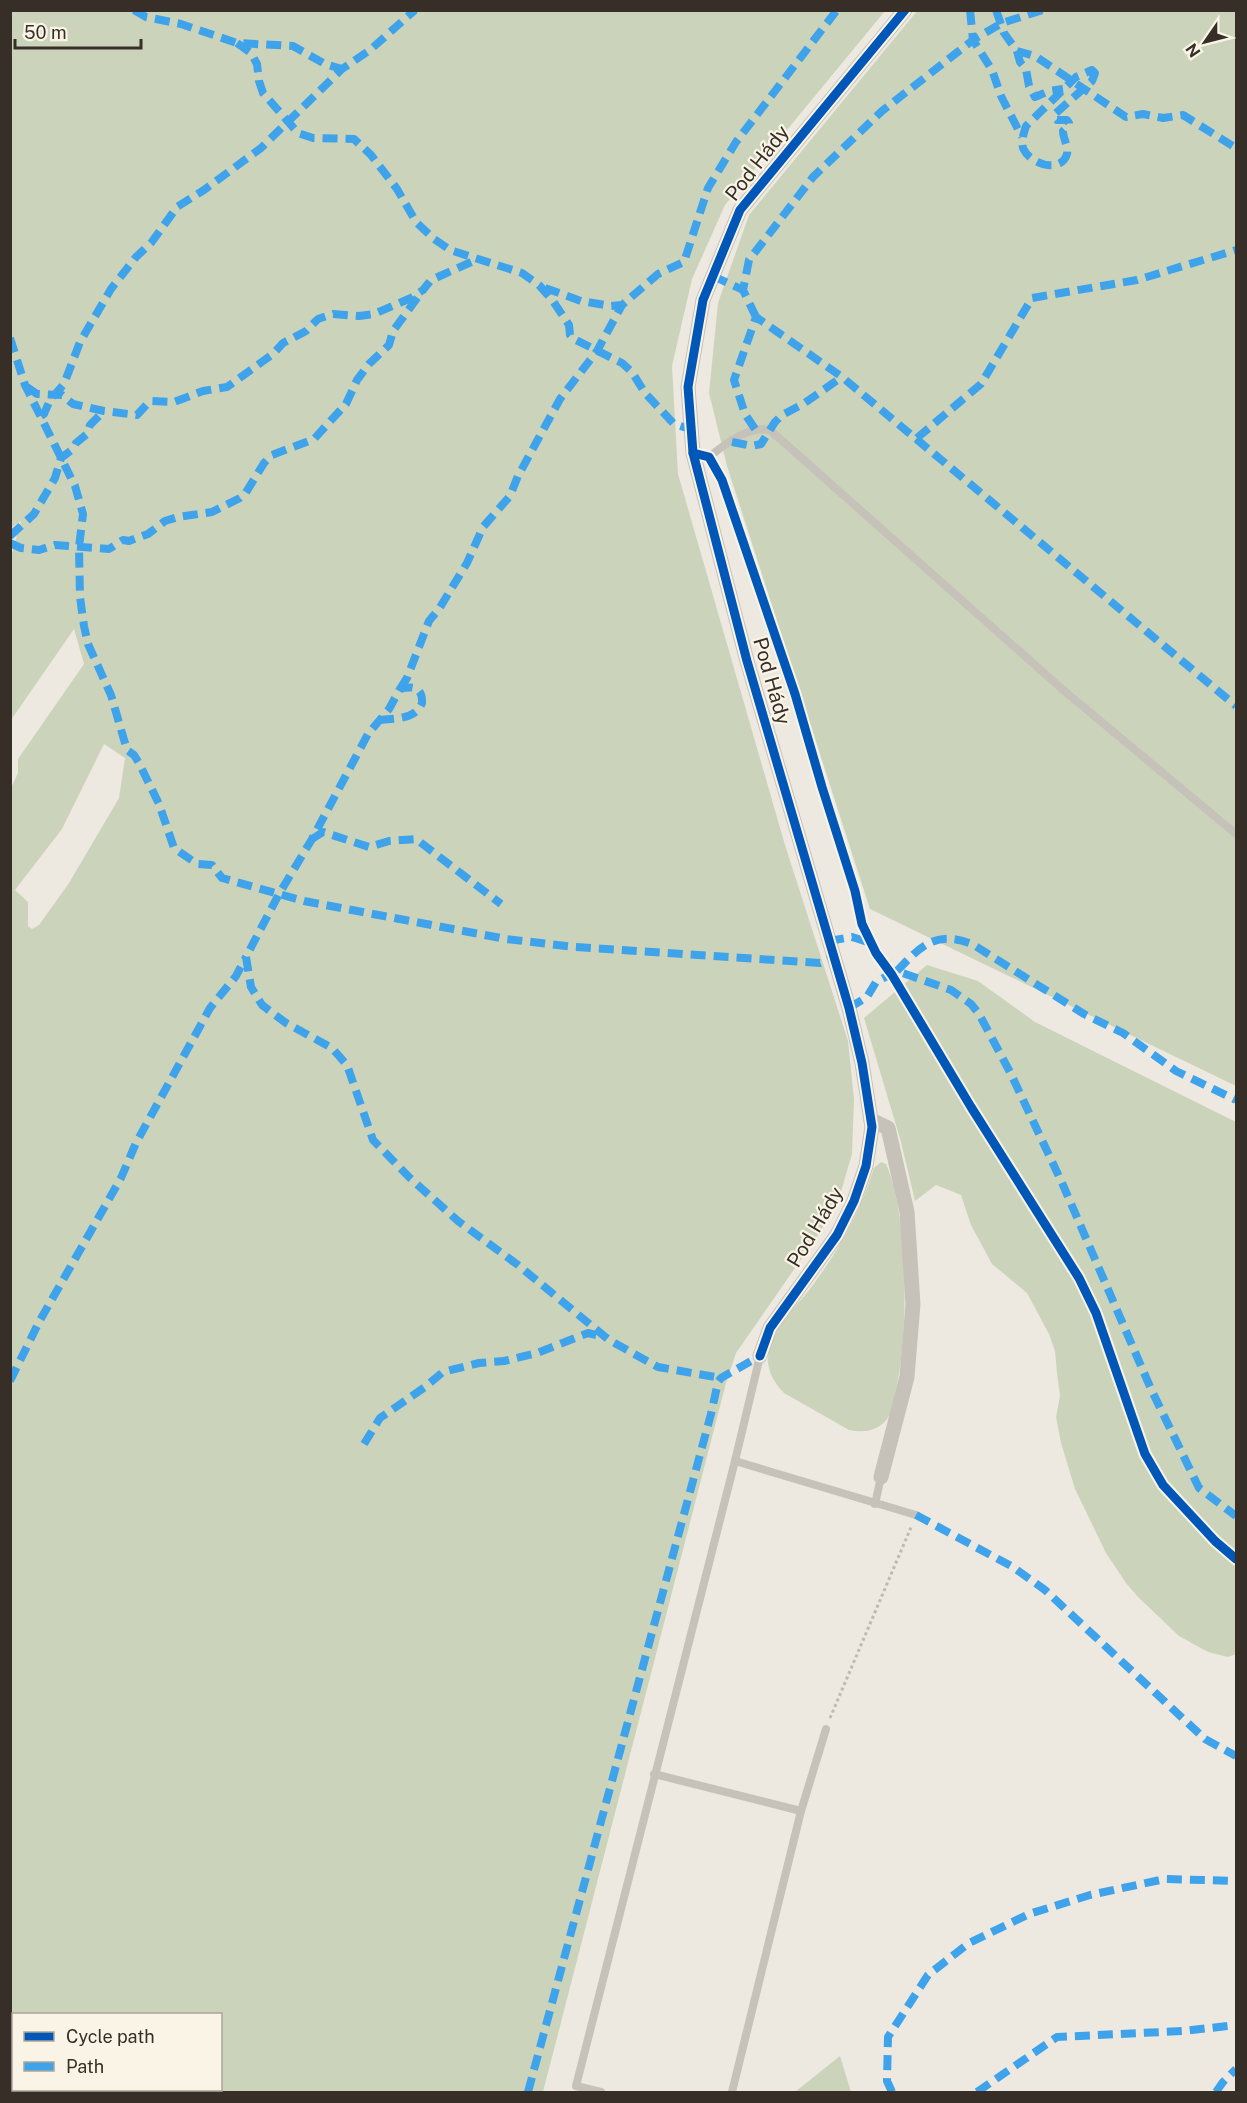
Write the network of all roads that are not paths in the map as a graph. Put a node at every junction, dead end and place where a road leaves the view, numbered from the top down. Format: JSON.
{"nodes":[{"id":1,"x":905,"y":10,"type":"edge"},
{"id":2,"x":693,"y":453,"type":"junction"},
{"id":3,"x":709,"y":458,"type":"junction"},
{"id":4,"x":1236,"y":834,"type":"edge"},
{"id":5,"x":871,"y":1119,"type":"junction"},
{"id":6,"x":760,"y":1356,"type":"joint"},
{"id":7,"x":735,"y":1461,"type":"junction"},
{"id":8,"x":881,"y":1477,"type":"joint"},
{"id":9,"x":875,"y":1504,"type":"junction"},
{"id":10,"x":916,"y":1515,"type":"road end"},
{"id":11,"x":1236,"y":1559,"type":"edge"},
{"id":12,"x":826,"y":1729,"type":"road end"},
{"id":13,"x":654,"y":1774,"type":"junction"},
{"id":14,"x":801,"y":1811,"type":"junction"},
{"id":15,"x":575,"y":2089,"type":"edge"},
{"id":16,"x":601,"y":2092,"type":"edge"},
{"id":17,"x":732,"y":2092,"type":"edge"}],
"edges":[{"from":1,"to":2,"type":"street","name":"Pod Hády"},
{"from":2,"to":3,"type":"lane"},
{"from":2,"to":5,"type":"street","name":"Pod Hády"},
{"from":3,"to":4,"type":"lane"},
{"from":3,"to":11,"type":"lane"},
{"from":5,"to":6,"type":"street","name":"Pod Hády"},
{"from":5,"to":8,"type":"street"},
{"from":6,"to":7,"type":"lane"},
{"from":7,"to":9,"type":"lane"},
{"from":7,"to":13,"type":"lane"},
{"from":8,"to":9,"type":"lane"},
{"from":9,"to":10,"type":"lane"},
{"from":12,"to":14,"type":"lane"},
{"from":13,"to":14,"type":"lane"},
{"from":13,"to":15,"type":"lane"},
{"from":14,"to":17,"type":"lane"},
{"from":15,"to":16,"type":"lane"}]}
